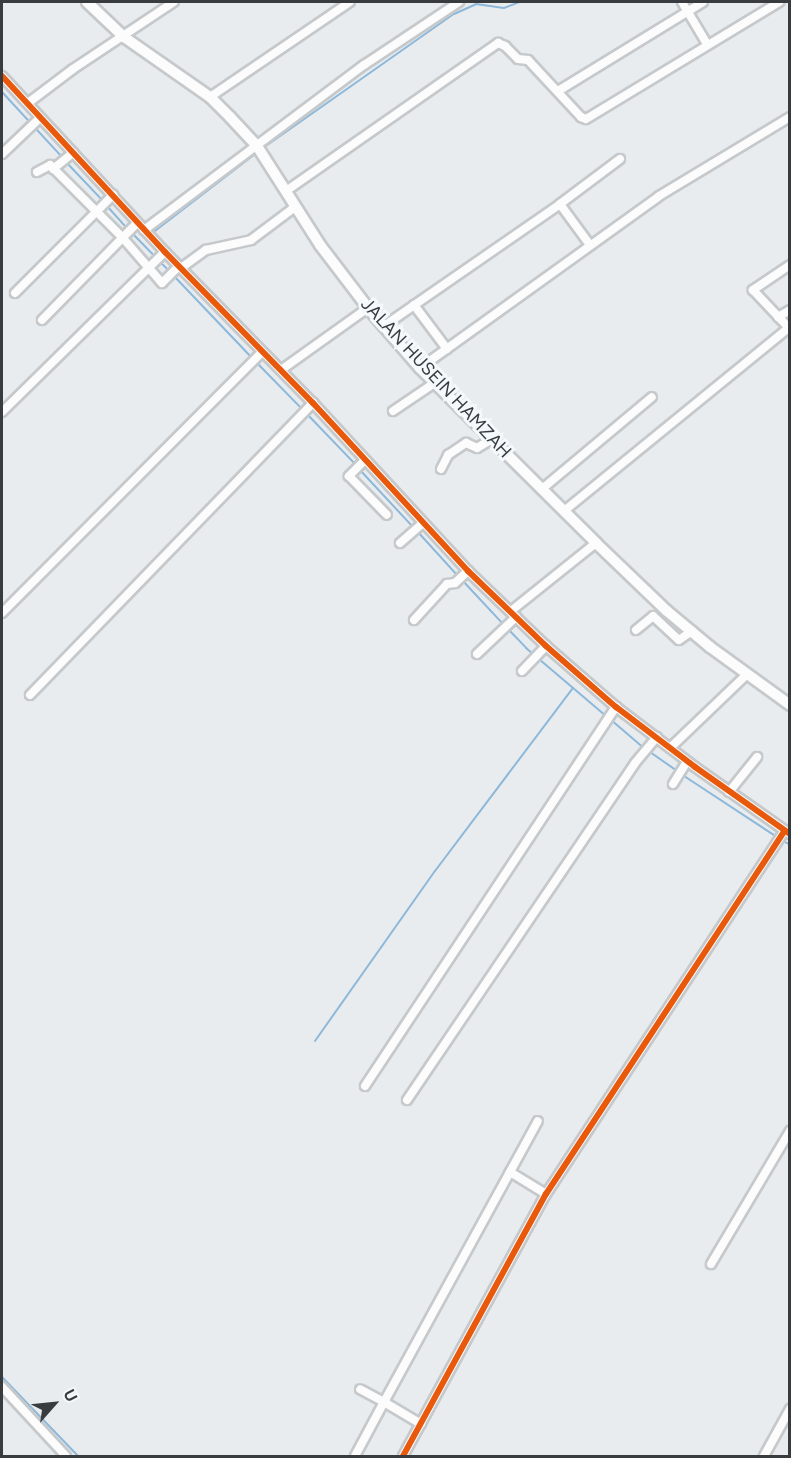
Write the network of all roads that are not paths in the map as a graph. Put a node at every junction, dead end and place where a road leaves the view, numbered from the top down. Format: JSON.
{"nodes":[{"id":1,"x":87,"y":2,"type":"edge"},
{"id":2,"x":174,"y":2,"type":"edge"},
{"id":3,"x":350,"y":2,"type":"edge"},
{"id":4,"x":459,"y":2,"type":"edge"},
{"id":5,"x":682,"y":2,"type":"edge"},
{"id":6,"x":703,"y":2,"type":"edge"},
{"id":7,"x":779,"y":2,"type":"edge"},
{"id":8,"x":687,"y":11,"type":"junction"},
{"id":9,"x":124,"y":37,"type":"junction"},
{"id":10,"x":707,"y":44,"type":"junction"},
{"id":11,"x":2,"y":76,"type":"edge"},
{"id":12,"x":558,"y":91,"type":"junction"},
{"id":13,"x":210,"y":97,"type":"junction"},
{"id":14,"x":28,"y":103,"type":"junction"},
{"id":15,"x":789,"y":117,"type":"edge"},
{"id":16,"x":38,"y":120,"type":"junction"},
{"id":17,"x":259,"y":149,"type":"junction"},
{"id":18,"x":2,"y":154,"type":"edge"},
{"id":19,"x":70,"y":155,"type":"junction"},
{"id":20,"x":620,"y":159,"type":"dead end"},
{"id":21,"x":55,"y":168,"type":"junction"},
{"id":22,"x":37,"y":172,"type":"dead end"},
{"id":23,"x":286,"y":190,"type":"junction"},
{"id":24,"x":112,"y":196,"type":"junction"},
{"id":25,"x":560,"y":204,"type":"junction"},
{"id":26,"x":295,"y":207,"type":"junction"},
{"id":27,"x":100,"y":209,"type":"junction"},
{"id":28,"x":137,"y":224,"type":"junction"},
{"id":29,"x":147,"y":233,"type":"junction"},
{"id":30,"x":123,"y":237,"type":"junction"},
{"id":31,"x":590,"y":245,"type":"junction"},
{"id":32,"x":164,"y":253,"type":"junction"},
{"id":33,"x":789,"y":265,"type":"edge"},
{"id":34,"x":148,"y":266,"type":"junction"},
{"id":35,"x":178,"y":268,"type":"junction"},
{"id":36,"x":15,"y":292,"type":"dead end"},
{"id":37,"x":414,"y":305,"type":"junction"},
{"id":38,"x":368,"y":309,"type":"junction"},
{"id":39,"x":789,"y":310,"type":"edge"},
{"id":40,"x":778,"y":317,"type":"junction"},
{"id":41,"x":42,"y":320,"type":"dead end"},
{"id":42,"x":384,"y":326,"type":"junction"},
{"id":43,"x":789,"y":328,"type":"edge"},
{"id":44,"x":447,"y":349,"type":"junction"},
{"id":45,"x":260,"y":353,"type":"junction"},
{"id":46,"x":420,"y":368,"type":"junction"},
{"id":47,"x":281,"y":370,"type":"junction"},
{"id":48,"x":436,"y":382,"type":"junction"},
{"id":49,"x":651,"y":397,"type":"dead end"},
{"id":50,"x":310,"y":405,"type":"junction"},
{"id":51,"x":393,"y":411,"type":"dead end"},
{"id":52,"x":2,"y":412,"type":"edge"},
{"id":53,"x":492,"y":439,"type":"junction"},
{"id":54,"x":364,"y":462,"type":"junction"},
{"id":55,"x":441,"y":470,"type":"dead end"},
{"id":56,"x":542,"y":489,"type":"junction"},
{"id":57,"x":564,"y":511,"type":"junction"},
{"id":58,"x":387,"y":515,"type":"dead end"},
{"id":59,"x":421,"y":524,"type":"junction"},
{"id":60,"x":400,"y":543,"type":"dead end"},
{"id":61,"x":596,"y":543,"type":"junction"},
{"id":62,"x":466,"y":573,"type":"junction"},
{"id":63,"x":2,"y":613,"type":"edge"},
{"id":64,"x":513,"y":616,"type":"junction"},
{"id":65,"x":414,"y":620,"type":"dead end"},
{"id":66,"x":636,"y":630,"type":"dead end"},
{"id":67,"x":692,"y":631,"type":"junction"},
{"id":68,"x":545,"y":647,"type":"junction"},
{"id":69,"x":477,"y":654,"type":"dead end"},
{"id":70,"x":522,"y":671,"type":"dead end"},
{"id":71,"x":746,"y":675,"type":"junction"},
{"id":72,"x":30,"y":695,"type":"dead end"},
{"id":73,"x":789,"y":704,"type":"edge"},
{"id":74,"x":615,"y":708,"type":"junction"},
{"id":75,"x":656,"y":739,"type":"junction"},
{"id":76,"x":670,"y":748,"type":"junction"},
{"id":77,"x":757,"y":758,"type":"dead end"},
{"id":78,"x":687,"y":762,"type":"junction"},
{"id":79,"x":673,"y":784,"type":"dead end"},
{"id":80,"x":729,"y":792,"type":"junction"},
{"id":81,"x":786,"y":832,"type":"edge"},
{"id":82,"x":365,"y":1086,"type":"dead end"},
{"id":83,"x":408,"y":1100,"type":"dead end"},
{"id":84,"x":538,"y":1121,"type":"dead end"},
{"id":85,"x":789,"y":1131,"type":"edge"},
{"id":86,"x":510,"y":1172,"type":"junction"},
{"id":87,"x":546,"y":1194,"type":"junction"},
{"id":88,"x":711,"y":1264,"type":"dead end"},
{"id":89,"x":2,"y":1388,"type":"edge"},
{"id":90,"x":360,"y":1389,"type":"dead end"},
{"id":91,"x":384,"y":1402,"type":"junction"},
{"id":92,"x":789,"y":1410,"type":"edge"},
{"id":93,"x":421,"y":1424,"type":"junction"},
{"id":94,"x":66,"y":1456,"type":"edge"},
{"id":95,"x":355,"y":1456,"type":"edge"},
{"id":96,"x":403,"y":1456,"type":"edge"},
{"id":97,"x":765,"y":1456,"type":"edge"}],
"edges":[{"from":1,"to":9,"type":"street","name":"JALAN HUSEIN HAMZAH"},
{"from":2,"to":9,"type":"street"},
{"from":3,"to":13,"type":"street"},
{"from":4,"to":17,"type":"street"},
{"from":5,"to":8,"type":"street"},
{"from":6,"to":8,"type":"street"},
{"from":7,"to":10,"type":"street"},
{"from":8,"to":10,"type":"street"},
{"from":8,"to":12,"type":"street"},
{"from":9,"to":13,"type":"street","name":"JALAN HUSEIN HAMZAH"},
{"from":9,"to":14,"type":"street"},
{"from":10,"to":12,"type":"street"},
{"from":11,"to":14,"type":"street"},
{"from":12,"to":23,"type":"street"},
{"from":13,"to":17,"type":"street","name":"JALAN HUSEIN HAMZAH"},
{"from":14,"to":16,"type":"street"},
{"from":15,"to":31,"type":"street"},
{"from":16,"to":18,"type":"street"},
{"from":16,"to":19,"type":"street"},
{"from":17,"to":23,"type":"street","name":"JALAN HUSEIN HAMZAH"},
{"from":17,"to":29,"type":"street"},
{"from":19,"to":21,"type":"street"},
{"from":19,"to":24,"type":"street"},
{"from":20,"to":25,"type":"street"},
{"from":21,"to":22,"type":"street"},
{"from":21,"to":27,"type":"street"},
{"from":23,"to":26,"type":"street","name":"JALAN HUSEIN HAMZAH"},
{"from":24,"to":27,"type":"street"},
{"from":24,"to":28,"type":"street"},
{"from":25,"to":31,"type":"street"},
{"from":25,"to":37,"type":"street"},
{"from":26,"to":35,"type":"street"},
{"from":26,"to":38,"type":"street","name":"JALAN HUSEIN HAMZAH"},
{"from":27,"to":30,"type":"street"},
{"from":27,"to":36,"type":"street"},
{"from":28,"to":29,"type":"street"},
{"from":28,"to":30,"type":"street"},
{"from":29,"to":32,"type":"street"},
{"from":30,"to":34,"type":"street"},
{"from":30,"to":41,"type":"street"},
{"from":31,"to":44,"type":"street"},
{"from":32,"to":34,"type":"street"},
{"from":32,"to":35,"type":"street"},
{"from":33,"to":40,"type":"street"},
{"from":34,"to":35,"type":"street"},
{"from":34,"to":52,"type":"street"},
{"from":35,"to":45,"type":"street"},
{"from":37,"to":42,"type":"street"},
{"from":37,"to":44,"type":"street"},
{"from":38,"to":42,"type":"street","name":"JALAN HUSEIN HAMZAH"},
{"from":38,"to":47,"type":"street"},
{"from":39,"to":40,"type":"street"},
{"from":40,"to":43,"type":"street"},
{"from":42,"to":46,"type":"street","name":"JALAN HUSEIN HAMZAH"},
{"from":43,"to":57,"type":"street"},
{"from":44,"to":46,"type":"street"},
{"from":45,"to":47,"type":"street"},
{"from":45,"to":63,"type":"street"},
{"from":46,"to":48,"type":"street","name":"JALAN HUSEIN HAMZAH"},
{"from":47,"to":50,"type":"street"},
{"from":48,"to":51,"type":"street"},
{"from":48,"to":53,"type":"street","name":"JALAN HUSEIN HAMZAH"},
{"from":49,"to":56,"type":"street"},
{"from":50,"to":54,"type":"street"},
{"from":50,"to":72,"type":"street"},
{"from":53,"to":55,"type":"street"},
{"from":53,"to":56,"type":"street","name":"JALAN HUSEIN HAMZAH"},
{"from":54,"to":58,"type":"street"},
{"from":54,"to":59,"type":"street"},
{"from":56,"to":57,"type":"street","name":"JALAN HUSEIN HAMZAH"},
{"from":57,"to":61,"type":"street","name":"JALAN HUSEIN HAMZAH"},
{"from":59,"to":60,"type":"street"},
{"from":59,"to":62,"type":"street"},
{"from":61,"to":64,"type":"street"},
{"from":61,"to":67,"type":"street","name":"JALAN HUSEIN HAMZAH"},
{"from":62,"to":64,"type":"street"},
{"from":62,"to":65,"type":"street"},
{"from":64,"to":68,"type":"street"},
{"from":64,"to":69,"type":"street"},
{"from":66,"to":67,"type":"street"},
{"from":67,"to":71,"type":"street","name":"JALAN HUSEIN HAMZAH"},
{"from":68,"to":70,"type":"street"},
{"from":68,"to":74,"type":"street"},
{"from":71,"to":73,"type":"street","name":"JALAN HUSEIN HAMZAH"},
{"from":71,"to":76,"type":"street"},
{"from":74,"to":75,"type":"street"},
{"from":74,"to":82,"type":"street"},
{"from":75,"to":76,"type":"street"},
{"from":75,"to":83,"type":"street"},
{"from":76,"to":78,"type":"street"},
{"from":77,"to":80,"type":"street"},
{"from":78,"to":79,"type":"street"},
{"from":78,"to":80,"type":"street"},
{"from":80,"to":81,"type":"street"},
{"from":81,"to":87,"type":"street"},
{"from":84,"to":86,"type":"street"},
{"from":85,"to":88,"type":"street"},
{"from":86,"to":87,"type":"street"},
{"from":86,"to":91,"type":"street"},
{"from":87,"to":93,"type":"street"},
{"from":89,"to":94,"type":"street"},
{"from":90,"to":91,"type":"street"},
{"from":91,"to":93,"type":"street"},
{"from":91,"to":95,"type":"street"},
{"from":92,"to":97,"type":"street"},
{"from":93,"to":96,"type":"street"}]}
